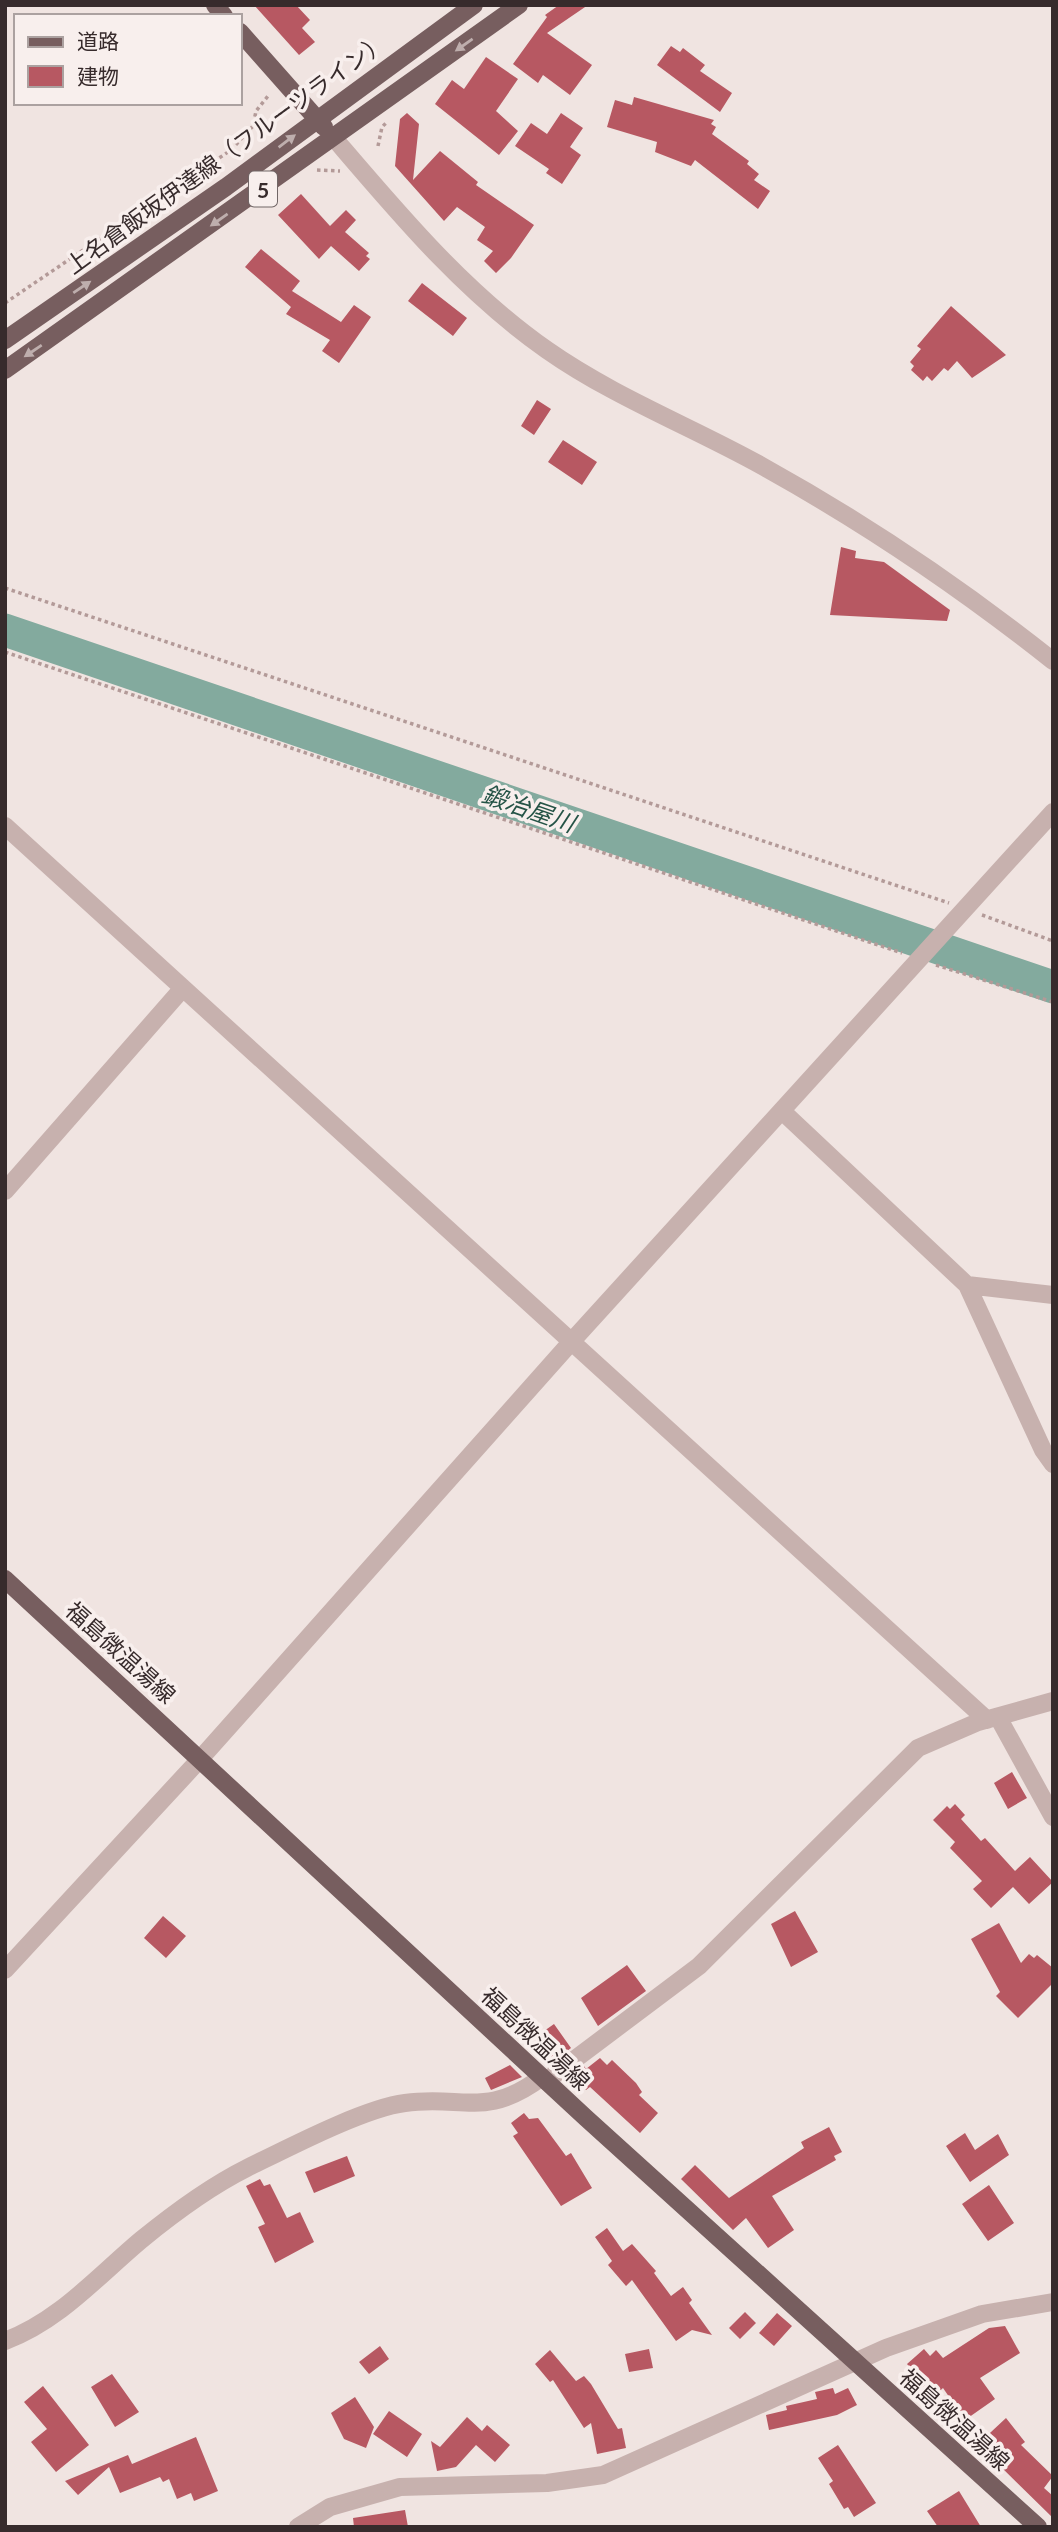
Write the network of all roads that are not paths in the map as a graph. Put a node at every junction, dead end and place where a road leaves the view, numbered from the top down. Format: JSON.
{"nodes":[{"id":1,"x":474,"y":5,"type":"edge"},
{"id":2,"x":519,"y":5,"type":"edge"},
{"id":3,"x":242,"y":34,"type":"edge"},
{"id":4,"x":317,"y":119,"type":"junction"},
{"id":5,"x":334,"y":138,"type":"junction"},
{"id":6,"x":5,"y":340,"type":"edge"},
{"id":7,"x":5,"y":369,"type":"edge"},
{"id":8,"x":1053,"y":661,"type":"edge"},
{"id":9,"x":1053,"y":812,"type":"edge"},
{"id":10,"x":5,"y":826,"type":"edge"},
{"id":11,"x":183,"y":989,"type":"junction"},
{"id":12,"x":782,"y":1111,"type":"junction"},
{"id":13,"x":5,"y":1192,"type":"edge"},
{"id":14,"x":967,"y":1285,"type":"junction"},
{"id":15,"x":1053,"y":1295,"type":"edge"},
{"id":16,"x":572,"y":1341,"type":"junction"},
{"id":17,"x":1053,"y":1464,"type":"edge"},
{"id":18,"x":5,"y":1579,"type":"edge"},
{"id":19,"x":1053,"y":1701,"type":"edge"},
{"id":20,"x":993,"y":1718,"type":"junction"},
{"id":21,"x":201,"y":1758,"type":"junction"},
{"id":22,"x":1053,"y":1817,"type":"edge"},
{"id":23,"x":5,"y":1970,"type":"edge"},
{"id":24,"x":544,"y":2079,"type":"junction"},
{"id":25,"x":1053,"y":2302,"type":"edge"},
{"id":26,"x":5,"y":2342,"type":"edge"},
{"id":27,"x":854,"y":2362,"type":"junction"},
{"id":28,"x":298,"y":2527,"type":"edge"},
{"id":29,"x":1038,"y":2527,"type":"edge"}],
"edges":[{"from":1,"to":4,"type":"main road","name":"上名倉飯坂伊達線（フルーツライン）","number":"5"},
{"from":2,"to":5,"type":"main road","number":"5","one_way":true},
{"from":3,"to":4,"type":"main road"},
{"from":4,"to":5,"type":"main road"},
{"from":6,"to":4,"type":"main road","name":"上名倉飯坂伊達線（フルーツライン）","number":"5","one_way":true},
{"from":5,"to":7,"type":"main road","number":"5","one_way":true},
{"from":5,"to":8,"type":"street"},
{"from":9,"to":12,"type":"street"},
{"from":10,"to":11,"type":"street"},
{"from":11,"to":13,"type":"street"},
{"from":11,"to":16,"type":"street"},
{"from":12,"to":14,"type":"street"},
{"from":12,"to":16,"type":"street"},
{"from":14,"to":15,"type":"street"},
{"from":14,"to":17,"type":"street"},
{"from":16,"to":20,"type":"street"},
{"from":16,"to":21,"type":"street"},
{"from":18,"to":21,"type":"main road","name":"福島微温湯線"},
{"from":19,"to":20,"type":"street"},
{"from":20,"to":22,"type":"street"},
{"from":20,"to":24,"type":"street"},
{"from":21,"to":23,"type":"street"},
{"from":21,"to":24,"type":"main road","name":"福島微温湯線"},
{"from":24,"to":26,"type":"street"},
{"from":24,"to":27,"type":"main road","name":"福島微温湯線"},
{"from":25,"to":27,"type":"street"},
{"from":27,"to":28,"type":"street"},
{"from":27,"to":29,"type":"main road","name":"福島微温湯線"}]}
